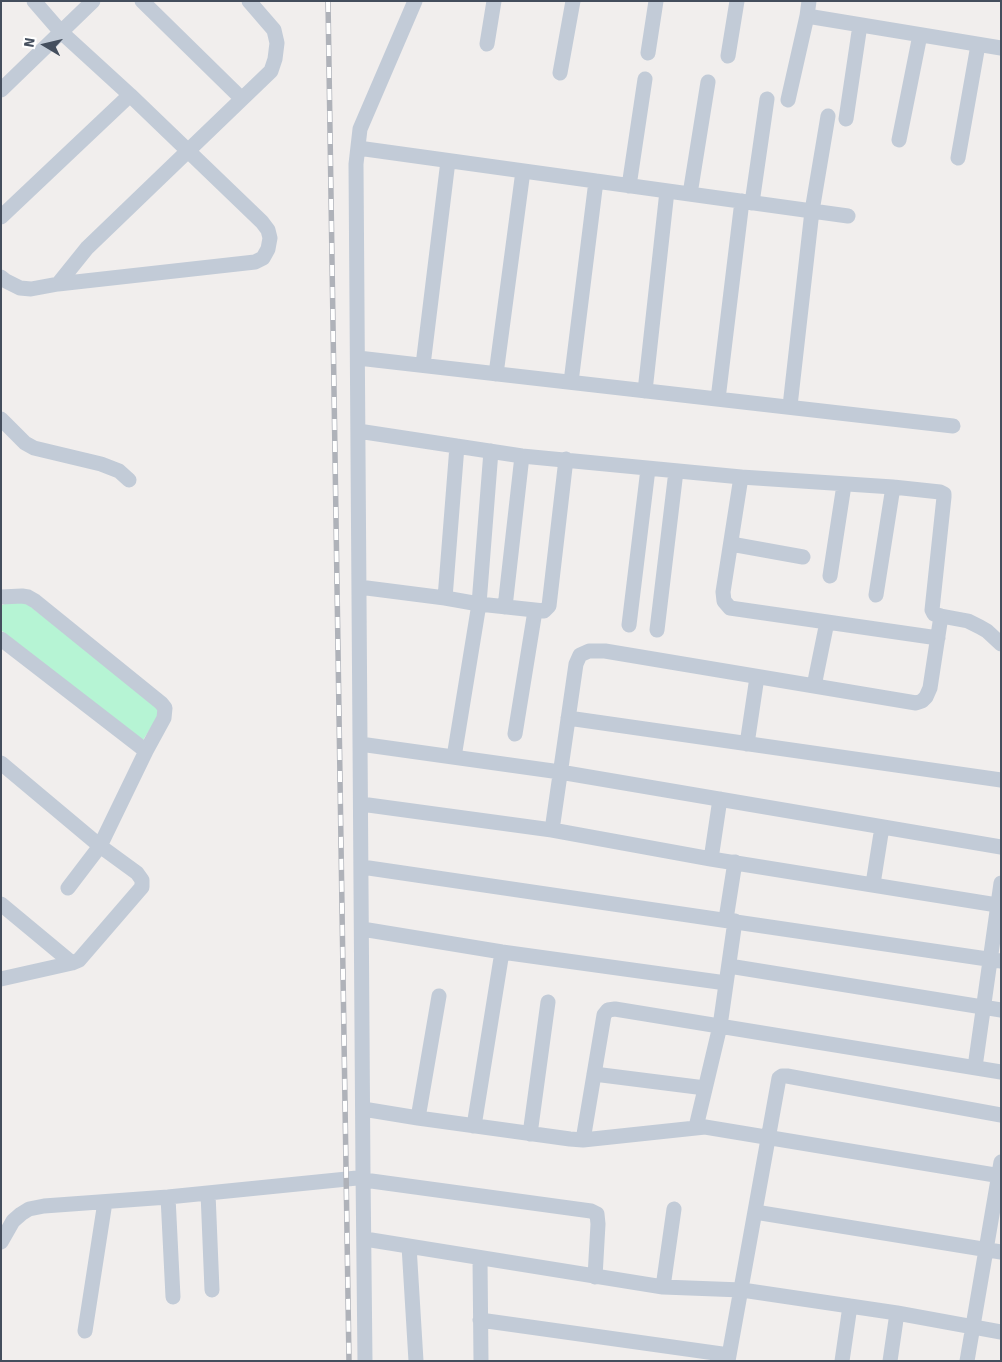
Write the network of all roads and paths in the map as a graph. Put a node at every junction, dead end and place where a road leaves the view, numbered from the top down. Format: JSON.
{"nodes":[{"id":1,"x":34,"y":1,"type":"edge"},
{"id":2,"x":93,"y":1,"type":"edge"},
{"id":3,"x":142,"y":1,"type":"edge"},
{"id":4,"x":249,"y":1,"type":"edge"},
{"id":5,"x":415,"y":1,"type":"edge"},
{"id":6,"x":494,"y":1,"type":"edge"},
{"id":7,"x":573,"y":1,"type":"edge"},
{"id":8,"x":656,"y":1,"type":"edge"},
{"id":9,"x":737,"y":1,"type":"edge"},
{"id":10,"x":808,"y":8,"type":"edge"},
{"id":11,"x":860,"y":25,"type":"junction"},
{"id":12,"x":60,"y":31,"type":"junction"},
{"id":13,"x":920,"y":35,"type":"junction"},
{"id":14,"x":487,"y":44,"type":"dead end"},
{"id":15,"x":978,"y":45,"type":"junction"},
{"id":16,"x":1001,"y":48,"type":"edge"},
{"id":17,"x":648,"y":53,"type":"dead end"},
{"id":18,"x":728,"y":56,"type":"dead end"},
{"id":19,"x":560,"y":73,"type":"dead end"},
{"id":20,"x":645,"y":79,"type":"dead end"},
{"id":21,"x":708,"y":82,"type":"dead end"},
{"id":22,"x":1,"y":90,"type":"edge"},
{"id":23,"x":130,"y":95,"type":"junction"},
{"id":24,"x":767,"y":99,"type":"dead end"},
{"id":25,"x":242,"y":100,"type":"junction"},
{"id":26,"x":788,"y":100,"type":"dead end"},
{"id":27,"x":828,"y":116,"type":"dead end"},
{"id":28,"x":846,"y":119,"type":"dead end"},
{"id":29,"x":898,"y":140,"type":"dead end"},
{"id":30,"x":358,"y":148,"type":"junction"},
{"id":31,"x":187,"y":150,"type":"junction"},
{"id":32,"x":958,"y":158,"type":"dead end"},
{"id":33,"x":448,"y":160,"type":"junction"},
{"id":34,"x":523,"y":171,"type":"junction"},
{"id":35,"x":596,"y":181,"type":"junction"},
{"id":36,"x":629,"y":186,"type":"junction"},
{"id":37,"x":667,"y":191,"type":"junction"},
{"id":38,"x":690,"y":194,"type":"junction"},
{"id":39,"x":747,"y":202,"type":"junction"},
{"id":40,"x":812,"y":211,"type":"junction"},
{"id":41,"x":848,"y":216,"type":"dead end"},
{"id":42,"x":1,"y":217,"type":"edge"},
{"id":43,"x":1,"y":277,"type":"edge"},
{"id":44,"x":58,"y":284,"type":"junction"},
{"id":45,"x":358,"y":358,"type":"junction"},
{"id":46,"x":423,"y":365,"type":"junction"},
{"id":47,"x":496,"y":374,"type":"junction"},
{"id":48,"x":571,"y":382,"type":"junction"},
{"id":49,"x":645,"y":391,"type":"junction"},
{"id":50,"x":718,"y":399,"type":"junction"},
{"id":51,"x":790,"y":406,"type":"junction"},
{"id":52,"x":1,"y":419,"type":"edge"},
{"id":53,"x":953,"y":426,"type":"dead end"},
{"id":54,"x":358,"y":431,"type":"junction"},
{"id":55,"x":457,"y":446,"type":"junction"},
{"id":56,"x":491,"y":451,"type":"junction"},
{"id":57,"x":522,"y":456,"type":"junction"},
{"id":58,"x":566,"y":459,"type":"junction"},
{"id":59,"x":648,"y":469,"type":"junction"},
{"id":60,"x":676,"y":471,"type":"junction"},
{"id":61,"x":741,"y":477,"type":"junction"},
{"id":62,"x":129,"y":480,"type":"dead end"},
{"id":63,"x":844,"y":485,"type":"junction"},
{"id":64,"x":893,"y":487,"type":"junction"},
{"id":65,"x":731,"y":544,"type":"junction"},
{"id":66,"x":803,"y":557,"type":"dead end"},
{"id":67,"x":830,"y":576,"type":"dead end"},
{"id":68,"x":359,"y":587,"type":"junction"},
{"id":69,"x":876,"y":595,"type":"dead end"},
{"id":70,"x":1,"y":597,"type":"edge"},
{"id":71,"x":445,"y":598,"type":"junction"},
{"id":72,"x":479,"y":604,"type":"junction"},
{"id":73,"x":505,"y":607,"type":"junction"},
{"id":74,"x":535,"y":611,"type":"junction"},
{"id":75,"x":941,"y":616,"type":"junction"},
{"id":76,"x":827,"y":622,"type":"junction"},
{"id":77,"x":628,"y":625,"type":"dead end"},
{"id":78,"x":657,"y":630,"type":"dead end"},
{"id":79,"x":1,"y":638,"type":"edge"},
{"id":80,"x":938,"y":638,"type":"junction"},
{"id":81,"x":1001,"y":644,"type":"edge"},
{"id":82,"x":757,"y":677,"type":"junction"},
{"id":83,"x":814,"y":686,"type":"junction"},
{"id":84,"x":568,"y":718,"type":"junction"},
{"id":85,"x":515,"y":734,"type":"dead end"},
{"id":86,"x":360,"y":744,"type":"junction"},
{"id":87,"x":747,"y":744,"type":"junction"},
{"id":88,"x":146,"y":751,"type":"junction"},
{"id":89,"x":454,"y":757,"type":"junction"},
{"id":90,"x":1,"y":763,"type":"edge"},
{"id":91,"x":560,"y":772,"type":"junction"},
{"id":92,"x":1001,"y":780,"type":"edge"},
{"id":93,"x":720,"y":799,"type":"junction"},
{"id":94,"x":361,"y":804,"type":"junction"},
{"id":95,"x":882,"y":827,"type":"junction"},
{"id":96,"x":552,"y":830,"type":"junction"},
{"id":97,"x":100,"y":846,"type":"junction"},
{"id":98,"x":1001,"y":847,"type":"edge"},
{"id":99,"x":711,"y":859,"type":"junction"},
{"id":100,"x":735,"y":862,"type":"junction"},
{"id":101,"x":362,"y":867,"type":"junction"},
{"id":102,"x":1001,"y":883,"type":"edge"},
{"id":103,"x":873,"y":884,"type":"junction"},
{"id":104,"x":68,"y":888,"type":"dead end"},
{"id":105,"x":1,"y":904,"type":"edge"},
{"id":106,"x":997,"y":905,"type":"junction"},
{"id":107,"x":731,"y":920,"type":"junction"},
{"id":108,"x":362,"y":929,"type":"junction"},
{"id":109,"x":502,"y":952,"type":"junction"},
{"id":110,"x":995,"y":960,"type":"edge"},
{"id":111,"x":72,"y":964,"type":"junction"},
{"id":112,"x":729,"y":966,"type":"junction"},
{"id":113,"x":1,"y":979,"type":"edge"},
{"id":114,"x":726,"y":983,"type":"junction"},
{"id":115,"x":439,"y":996,"type":"dead end"},
{"id":116,"x":548,"y":1002,"type":"dead end"},
{"id":117,"x":984,"y":1007,"type":"junction"},
{"id":118,"x":1001,"y":1010,"type":"edge"},
{"id":119,"x":720,"y":1026,"type":"junction"},
{"id":120,"x":975,"y":1067,"type":"junction"},
{"id":121,"x":1001,"y":1072,"type":"edge"},
{"id":122,"x":594,"y":1074,"type":"junction"},
{"id":123,"x":705,"y":1088,"type":"junction"},
{"id":124,"x":363,"y":1109,"type":"junction"},
{"id":125,"x":1001,"y":1116,"type":"edge"},
{"id":126,"x":418,"y":1118,"type":"junction"},
{"id":127,"x":474,"y":1126,"type":"junction"},
{"id":128,"x":696,"y":1126,"type":"junction"},
{"id":129,"x":530,"y":1134,"type":"junction"},
{"id":130,"x":769,"y":1137,"type":"junction"},
{"id":131,"x":583,"y":1140,"type":"junction"},
{"id":132,"x":1000,"y":1171,"type":"edge"},
{"id":133,"x":364,"y":1176,"type":"junction"},
{"id":134,"x":208,"y":1193,"type":"junction"},
{"id":135,"x":168,"y":1197,"type":"junction"},
{"id":136,"x":105,"y":1202,"type":"junction"},
{"id":137,"x":674,"y":1209,"type":"dead end"},
{"id":138,"x":755,"y":1212,"type":"junction"},
{"id":139,"x":365,"y":1239,"type":"junction"},
{"id":140,"x":1,"y":1242,"type":"edge"},
{"id":141,"x":409,"y":1246,"type":"junction"},
{"id":142,"x":994,"y":1251,"type":"edge"},
{"id":143,"x":480,"y":1258,"type":"junction"},
{"id":144,"x":595,"y":1277,"type":"junction"},
{"id":145,"x":664,"y":1287,"type":"junction"},
{"id":146,"x":212,"y":1290,"type":"dead end"},
{"id":147,"x":742,"y":1290,"type":"junction"},
{"id":148,"x":173,"y":1296,"type":"dead end"},
{"id":149,"x":850,"y":1306,"type":"junction"},
{"id":150,"x":897,"y":1313,"type":"junction"},
{"id":151,"x":480,"y":1320,"type":"junction"},
{"id":152,"x":973,"y":1326,"type":"junction"},
{"id":153,"x":85,"y":1330,"type":"dead end"},
{"id":154,"x":1001,"y":1332,"type":"edge"},
{"id":155,"x":728,"y":1358,"type":"edge"},
{"id":156,"x":365,"y":1361,"type":"edge"},
{"id":157,"x":416,"y":1361,"type":"edge"},
{"id":158,"x":480,"y":1361,"type":"edge"},
{"id":159,"x":842,"y":1361,"type":"edge"},
{"id":160,"x":890,"y":1361,"type":"edge"},
{"id":161,"x":967,"y":1361,"type":"edge"}],
"edges":[{"from":1,"to":12,"type":"street"},
{"from":2,"to":12,"type":"street"},
{"from":3,"to":25,"type":"street"},
{"from":4,"to":25,"type":"street"},
{"from":5,"to":30,"type":"street"},
{"from":6,"to":14,"type":"street"},
{"from":7,"to":19,"type":"street"},
{"from":8,"to":17,"type":"street"},
{"from":9,"to":18,"type":"street"},
{"from":10,"to":11,"type":"street"},
{"from":10,"to":26,"type":"street"},
{"from":11,"to":13,"type":"street"},
{"from":11,"to":28,"type":"street"},
{"from":12,"to":22,"type":"street"},
{"from":12,"to":23,"type":"street"},
{"from":13,"to":15,"type":"street"},
{"from":13,"to":29,"type":"street"},
{"from":15,"to":16,"type":"street"},
{"from":15,"to":32,"type":"street"},
{"from":20,"to":36,"type":"street"},
{"from":21,"to":38,"type":"street"},
{"from":23,"to":31,"type":"street"},
{"from":23,"to":42,"type":"street"},
{"from":24,"to":39,"type":"street"},
{"from":25,"to":31,"type":"street"},
{"from":27,"to":40,"type":"street"},
{"from":30,"to":33,"type":"street"},
{"from":30,"to":45,"type":"street"},
{"from":31,"to":44,"type":"street"},
{"from":31,"to":44,"type":"street"},
{"from":33,"to":34,"type":"street"},
{"from":33,"to":46,"type":"street"},
{"from":34,"to":35,"type":"street"},
{"from":34,"to":47,"type":"street"},
{"from":35,"to":36,"type":"street"},
{"from":35,"to":48,"type":"street"},
{"from":36,"to":37,"type":"street"},
{"from":37,"to":38,"type":"street"},
{"from":37,"to":49,"type":"street"},
{"from":38,"to":39,"type":"street"},
{"from":39,"to":40,"type":"street"},
{"from":39,"to":50,"type":"street"},
{"from":40,"to":41,"type":"street"},
{"from":40,"to":51,"type":"street"},
{"from":43,"to":44,"type":"street"},
{"from":45,"to":46,"type":"street"},
{"from":45,"to":54,"type":"street"},
{"from":46,"to":47,"type":"street"},
{"from":47,"to":48,"type":"street"},
{"from":48,"to":49,"type":"street"},
{"from":49,"to":50,"type":"street"},
{"from":50,"to":51,"type":"street"},
{"from":51,"to":53,"type":"street"},
{"from":52,"to":62,"type":"street"},
{"from":54,"to":55,"type":"street"},
{"from":54,"to":68,"type":"street"},
{"from":55,"to":56,"type":"street"},
{"from":55,"to":71,"type":"street"},
{"from":56,"to":57,"type":"street"},
{"from":56,"to":72,"type":"street"},
{"from":57,"to":58,"type":"street"},
{"from":57,"to":73,"type":"street"},
{"from":58,"to":59,"type":"street"},
{"from":58,"to":74,"type":"street"},
{"from":59,"to":60,"type":"street"},
{"from":59,"to":77,"type":"street"},
{"from":60,"to":61,"type":"street"},
{"from":60,"to":78,"type":"street"},
{"from":61,"to":63,"type":"street"},
{"from":61,"to":65,"type":"street"},
{"from":63,"to":64,"type":"street"},
{"from":63,"to":67,"type":"street"},
{"from":64,"to":69,"type":"street"},
{"from":64,"to":75,"type":"street"},
{"from":65,"to":66,"type":"street"},
{"from":65,"to":76,"type":"street"},
{"from":68,"to":71,"type":"street"},
{"from":68,"to":86,"type":"street"},
{"from":70,"to":88,"type":"street"},
{"from":71,"to":72,"type":"street"},
{"from":72,"to":73,"type":"street"},
{"from":72,"to":89,"type":"street"},
{"from":73,"to":74,"type":"street"},
{"from":74,"to":85,"type":"street"},
{"from":75,"to":80,"type":"street"},
{"from":75,"to":81,"type":"street"},
{"from":76,"to":80,"type":"street"},
{"from":76,"to":83,"type":"street"},
{"from":79,"to":88,"type":"street"},
{"from":80,"to":83,"type":"street"},
{"from":82,"to":83,"type":"street"},
{"from":82,"to":84,"type":"street"},
{"from":82,"to":87,"type":"street"},
{"from":84,"to":87,"type":"street"},
{"from":84,"to":91,"type":"street"},
{"from":86,"to":89,"type":"street"},
{"from":86,"to":94,"type":"street"},
{"from":87,"to":92,"type":"street"},
{"from":88,"to":97,"type":"street"},
{"from":89,"to":91,"type":"street"},
{"from":90,"to":97,"type":"street"},
{"from":91,"to":93,"type":"street"},
{"from":91,"to":96,"type":"street"},
{"from":93,"to":95,"type":"street"},
{"from":93,"to":99,"type":"street"},
{"from":94,"to":96,"type":"street"},
{"from":94,"to":101,"type":"street"},
{"from":95,"to":98,"type":"street"},
{"from":95,"to":103,"type":"street"},
{"from":96,"to":99,"type":"street"},
{"from":97,"to":104,"type":"street"},
{"from":97,"to":111,"type":"street"},
{"from":99,"to":100,"type":"street"},
{"from":100,"to":103,"type":"street"},
{"from":100,"to":107,"type":"street"},
{"from":101,"to":107,"type":"street"},
{"from":101,"to":108,"type":"street"},
{"from":102,"to":106,"type":"street"},
{"from":103,"to":106,"type":"street"},
{"from":105,"to":111,"type":"street"},
{"from":106,"to":110,"type":"street"},
{"from":107,"to":110,"type":"street"},
{"from":107,"to":112,"type":"street"},
{"from":108,"to":109,"type":"street"},
{"from":108,"to":124,"type":"street"},
{"from":109,"to":114,"type":"street"},
{"from":109,"to":127,"type":"street"},
{"from":110,"to":117,"type":"street"},
{"from":111,"to":113,"type":"street"},
{"from":112,"to":114,"type":"street"},
{"from":112,"to":117,"type":"street"},
{"from":114,"to":119,"type":"street"},
{"from":115,"to":126,"type":"street"},
{"from":116,"to":129,"type":"street"},
{"from":117,"to":118,"type":"street"},
{"from":117,"to":120,"type":"street"},
{"from":119,"to":120,"type":"street"},
{"from":119,"to":122,"type":"street"},
{"from":119,"to":123,"type":"street"},
{"from":120,"to":121,"type":"street"},
{"from":122,"to":123,"type":"street"},
{"from":122,"to":131,"type":"street"},
{"from":123,"to":128,"type":"street"},
{"from":124,"to":126,"type":"street"},
{"from":124,"to":133,"type":"street"},
{"from":125,"to":130,"type":"street"},
{"from":126,"to":127,"type":"street"},
{"from":127,"to":129,"type":"street"},
{"from":128,"to":130,"type":"street"},
{"from":128,"to":131,"type":"street"},
{"from":129,"to":131,"type":"street"},
{"from":130,"to":132,"type":"street"},
{"from":130,"to":138,"type":"street"},
{"from":132,"to":142,"type":"street"},
{"from":133,"to":134,"type":"street"},
{"from":133,"to":139,"type":"street"},
{"from":133,"to":144,"type":"street"},
{"from":134,"to":135,"type":"street"},
{"from":134,"to":146,"type":"street"},
{"from":135,"to":136,"type":"street"},
{"from":135,"to":148,"type":"street"},
{"from":136,"to":140,"type":"street"},
{"from":136,"to":153,"type":"street"},
{"from":137,"to":145,"type":"street"},
{"from":138,"to":142,"type":"street"},
{"from":138,"to":147,"type":"street"},
{"from":139,"to":141,"type":"street"},
{"from":139,"to":156,"type":"street"},
{"from":141,"to":143,"type":"street"},
{"from":141,"to":157,"type":"street"},
{"from":142,"to":152,"type":"street"},
{"from":143,"to":144,"type":"street"},
{"from":143,"to":151,"type":"street"},
{"from":144,"to":145,"type":"street"},
{"from":145,"to":147,"type":"street"},
{"from":147,"to":149,"type":"street"},
{"from":147,"to":155,"type":"street"},
{"from":149,"to":150,"type":"street"},
{"from":149,"to":159,"type":"street"},
{"from":150,"to":152,"type":"street"},
{"from":150,"to":160,"type":"street"},
{"from":151,"to":155,"type":"street"},
{"from":151,"to":158,"type":"street"},
{"from":152,"to":154,"type":"street"},
{"from":152,"to":161,"type":"street"}]}
